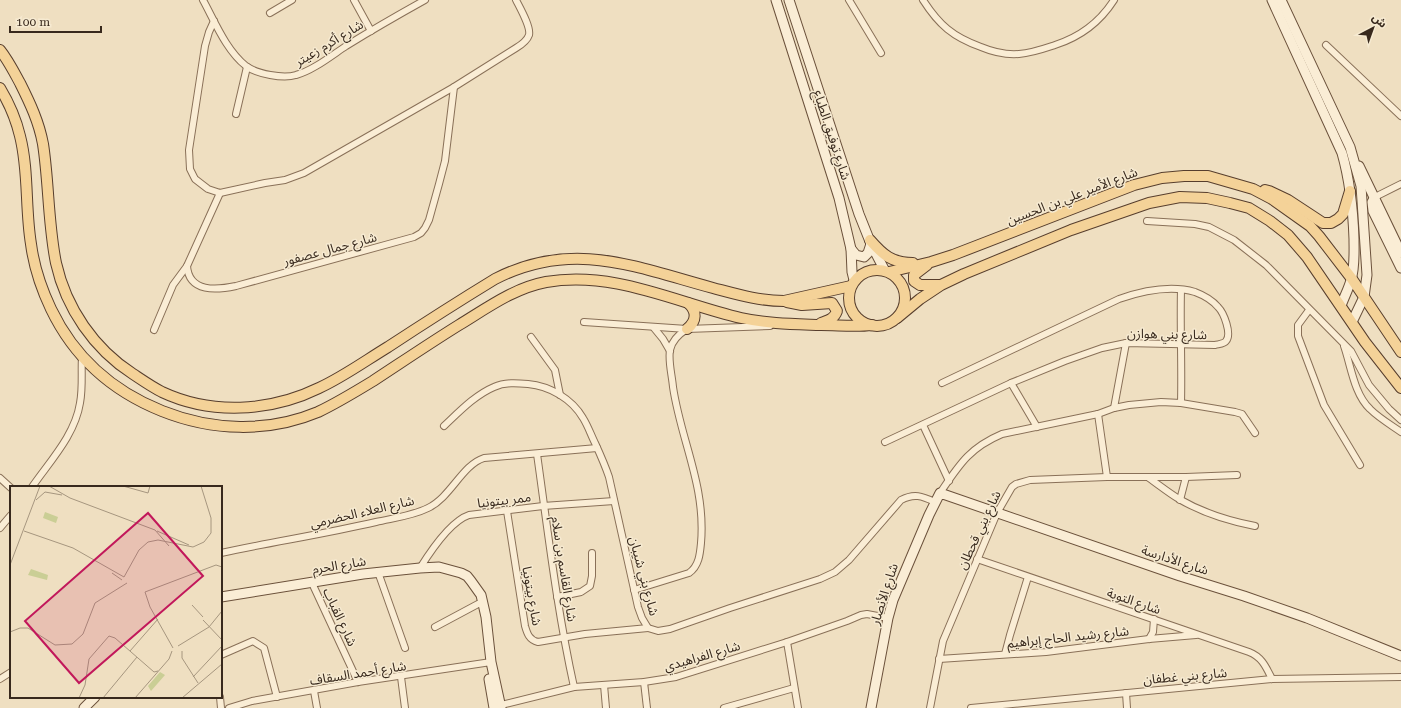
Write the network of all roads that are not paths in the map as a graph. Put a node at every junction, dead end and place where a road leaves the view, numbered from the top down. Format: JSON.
{"nodes":[{"id":1,"x":203,"y":0,"type":"edge"},
{"id":2,"x":292,"y":0,"type":"edge"},
{"id":3,"x":354,"y":0,"type":"edge"},
{"id":4,"x":425,"y":0,"type":"edge"},
{"id":5,"x":516,"y":0,"type":"edge"},
{"id":6,"x":776,"y":0,"type":"edge"},
{"id":7,"x":789,"y":0,"type":"edge"},
{"id":8,"x":850,"y":0,"type":"edge"},
{"id":9,"x":923,"y":0,"type":"edge"},
{"id":10,"x":1114,"y":0,"type":"edge"},
{"id":11,"x":1272,"y":0,"type":"edge"},
{"id":12,"x":1281,"y":0,"type":"edge"},
{"id":13,"x":270,"y":13,"type":"dead end"},
{"id":14,"x":214,"y":21,"type":"junction"},
{"id":15,"x":371,"y":31,"type":"junction"},
{"id":16,"x":1326,"y":45,"type":"dead end"},
{"id":17,"x":0,"y":50,"type":"edge"},
{"id":18,"x":881,"y":53,"type":"dead end"},
{"id":19,"x":247,"y":67,"type":"junction"},
{"id":20,"x":0,"y":88,"type":"edge"},
{"id":21,"x":454,"y":88,"type":"junction"},
{"id":22,"x":236,"y":114,"type":"dead end"},
{"id":23,"x":1401,"y":116,"type":"edge"},
{"id":24,"x":1350,"y":147,"type":"junction"},
{"id":25,"x":1401,"y":184,"type":"edge"},
{"id":26,"x":1252,"y":189,"type":"junction"},
{"id":27,"x":1350,"y":191,"type":"junction"},
{"id":28,"x":220,"y":193,"type":"junction"},
{"id":29,"x":1375,"y":197,"type":"junction"},
{"id":30,"x":1147,"y":221,"type":"dead end"},
{"id":31,"x":870,"y":242,"type":"junction"},
{"id":32,"x":851,"y":249,"type":"junction"},
{"id":33,"x":1401,"y":253,"type":"edge"},
{"id":34,"x":931,"y":262,"type":"junction"},
{"id":35,"x":187,"y":266,"type":"junction"},
{"id":36,"x":1401,"y":268,"type":"edge"},
{"id":37,"x":887,"y":272,"type":"junction"},
{"id":38,"x":1352,"y":279,"type":"junction"},
{"id":39,"x":852,"y":283,"type":"junction"},
{"id":40,"x":941,"y":285,"type":"junction"},
{"id":41,"x":1181,"y":290,"type":"junction"},
{"id":42,"x":1364,"y":297,"type":"junction"},
{"id":43,"x":784,"y":301,"type":"junction"},
{"id":44,"x":688,"y":303,"type":"junction"},
{"id":45,"x":1341,"y":306,"type":"junction"},
{"id":46,"x":1309,"y":310,"type":"junction"},
{"id":47,"x":897,"y":318,"type":"junction"},
{"id":48,"x":584,"y":322,"type":"dead end"},
{"id":49,"x":1352,"y":322,"type":"junction"},
{"id":50,"x":784,"y":324,"type":"junction"},
{"id":51,"x":818,"y":324,"type":"junction"},
{"id":52,"x":872,"y":326,"type":"junction"},
{"id":53,"x":654,"y":328,"type":"junction"},
{"id":54,"x":687,"y":329,"type":"junction"},
{"id":55,"x":154,"y":330,"type":"dead end"},
{"id":56,"x":531,"y":337,"type":"dead end"},
{"id":57,"x":1343,"y":342,"type":"junction"},
{"id":58,"x":1126,"y":343,"type":"junction"},
{"id":59,"x":1181,"y":345,"type":"junction"},
{"id":60,"x":670,"y":352,"type":"junction"},
{"id":61,"x":1401,"y":352,"type":"edge"},
{"id":62,"x":82,"y":356,"type":"junction"},
{"id":63,"x":1011,"y":382,"type":"junction"},
{"id":64,"x":942,"y":383,"type":"dead end"},
{"id":65,"x":1401,"y":388,"type":"edge"},
{"id":66,"x":560,"y":395,"type":"junction"},
{"id":67,"x":1181,"y":403,"type":"junction"},
{"id":68,"x":1114,"y":408,"type":"junction"},
{"id":69,"x":1098,"y":414,"type":"junction"},
{"id":70,"x":1400,"y":420,"type":"edge"},
{"id":71,"x":923,"y":425,"type":"junction"},
{"id":72,"x":444,"y":426,"type":"dead end"},
{"id":73,"x":1037,"y":427,"type":"junction"},
{"id":74,"x":1399,"y":430,"type":"edge"},
{"id":75,"x":1254,"y":433,"type":"dead end"},
{"id":76,"x":885,"y":442,"type":"dead end"},
{"id":77,"x":597,"y":448,"type":"junction"},
{"id":78,"x":537,"y":454,"type":"junction"},
{"id":79,"x":1360,"y":465,"type":"dead end"},
{"id":80,"x":1237,"y":475,"type":"dead end"},
{"id":81,"x":1107,"y":477,"type":"junction"},
{"id":82,"x":1149,"y":477,"type":"junction"},
{"id":83,"x":1186,"y":477,"type":"junction"},
{"id":84,"x":0,"y":478,"type":"edge"},
{"id":85,"x":948,"y":481,"type":"junction"},
{"id":86,"x":33,"y":486,"type":"edge"},
{"id":87,"x":10,"y":487,"type":"edge"},
{"id":88,"x":937,"y":498,"type":"junction"},
{"id":89,"x":1180,"y":500,"type":"junction"},
{"id":90,"x":614,"y":501,"type":"junction"},
{"id":91,"x":543,"y":506,"type":"junction"},
{"id":92,"x":507,"y":511,"type":"junction"},
{"id":93,"x":997,"y":513,"type":"junction"},
{"id":94,"x":10,"y":515,"type":"edge"},
{"id":95,"x":1255,"y":526,"type":"dead end"},
{"id":96,"x":0,"y":528,"type":"edge"},
{"id":97,"x":222,"y":553,"type":"edge"},
{"id":98,"x":592,"y":553,"type":"dead end"},
{"id":99,"x":977,"y":559,"type":"junction"},
{"id":100,"x":420,"y":568,"type":"junction"},
{"id":101,"x":378,"y":572,"type":"junction"},
{"id":102,"x":461,"y":573,"type":"junction"},
{"id":103,"x":1028,"y":577,"type":"junction"},
{"id":104,"x":312,"y":583,"type":"junction"},
{"id":105,"x":634,"y":590,"type":"junction"},
{"id":106,"x":557,"y":597,"type":"junction"},
{"id":107,"x":222,"y":598,"type":"edge"},
{"id":108,"x":478,"y":604,"type":"junction"},
{"id":109,"x":888,"y":618,"type":"junction"},
{"id":110,"x":1154,"y":619,"type":"junction"},
{"id":111,"x":435,"y":627,"type":"dead end"},
{"id":112,"x":648,"y":628,"type":"junction"},
{"id":113,"x":1200,"y":634,"type":"junction"},
{"id":114,"x":563,"y":637,"type":"junction"},
{"id":115,"x":1149,"y":639,"type":"junction"},
{"id":116,"x":787,"y":642,"type":"junction"},
{"id":117,"x":405,"y":648,"type":"dead end"},
{"id":118,"x":1005,"y":654,"type":"junction"},
{"id":119,"x":222,"y":655,"type":"edge"},
{"id":120,"x":1401,"y":656,"type":"edge"},
{"id":121,"x":939,"y":659,"type":"junction"},
{"id":122,"x":489,"y":663,"type":"junction"},
{"id":123,"x":401,"y":676,"type":"junction"},
{"id":124,"x":1401,"y":677,"type":"edge"},
{"id":125,"x":1272,"y":680,"type":"junction"},
{"id":126,"x":358,"y":682,"type":"junction"},
{"id":127,"x":644,"y":682,"type":"junction"},
{"id":128,"x":604,"y":685,"type":"junction"},
{"id":129,"x":574,"y":687,"type":"junction"},
{"id":130,"x":794,"y":688,"type":"junction"},
{"id":131,"x":314,"y":691,"type":"junction"},
{"id":132,"x":1126,"y":693,"type":"junction"},
{"id":133,"x":277,"y":697,"type":"junction"},
{"id":134,"x":94,"y":698,"type":"edge"},
{"id":135,"x":220,"y":698,"type":"edge"},
{"id":136,"x":497,"y":707,"type":"edge"},
{"id":137,"x":84,"y":708,"type":"edge"},
{"id":138,"x":221,"y":708,"type":"edge"},
{"id":139,"x":229,"y":708,"type":"edge"},
{"id":140,"x":317,"y":708,"type":"edge"},
{"id":141,"x":405,"y":708,"type":"edge"},
{"id":142,"x":606,"y":708,"type":"edge"},
{"id":143,"x":647,"y":708,"type":"edge"},
{"id":144,"x":724,"y":708,"type":"edge"},
{"id":145,"x":798,"y":708,"type":"edge"},
{"id":146,"x":871,"y":708,"type":"edge"},
{"id":147,"x":930,"y":708,"type":"edge"},
{"id":148,"x":971,"y":708,"type":"edge"},
{"id":149,"x":1127,"y":708,"type":"edge"}],
"edges":[{"from":1,"to":14,"type":"street","name":"شارع أكرم زعيتر"},
{"from":2,"to":13,"type":"street"},
{"from":3,"to":15,"type":"street"},
{"from":4,"to":15,"type":"street","name":"شارع أكرم زعيتر"},
{"from":5,"to":21,"type":"street"},
{"from":6,"to":32,"type":"street","name":"شارع توفيق الطباع"},
{"from":7,"to":31,"type":"street","name":"شارع توفيق الطباع"},
{"from":8,"to":18,"type":"street"},
{"from":9,"to":10,"type":"street"},
{"from":11,"to":27,"type":"street"},
{"from":12,"to":24,"type":"street"},
{"from":14,"to":19,"type":"street","name":"شارع أكرم زعيتر"},
{"from":14,"to":28,"type":"street"},
{"from":15,"to":19,"type":"street","name":"شارع أكرم زعيتر"},
{"from":16,"to":23,"type":"street"},
{"from":17,"to":43,"type":"main road"},
{"from":19,"to":22,"type":"street"},
{"from":20,"to":62,"type":"main road"},
{"from":21,"to":28,"type":"street"},
{"from":21,"to":35,"type":"street","name":"شارع جمال عصفور"},
{"from":24,"to":29,"type":"street"},
{"from":24,"to":42,"type":"street"},
{"from":25,"to":29,"type":"street"},
{"from":26,"to":27,"type":"main road"},
{"from":26,"to":34,"type":"main road","name":"شارع الأمير علي بن الحسين"},
{"from":26,"to":38,"type":"main road","name":"شارع الأمير علي بن الحسين"},
{"from":27,"to":38,"type":"street"},
{"from":28,"to":35,"type":"street"},
{"from":29,"to":33,"type":"street"},
{"from":29,"to":36,"type":"street"},
{"from":30,"to":46,"type":"street"},
{"from":31,"to":32,"type":"street"},
{"from":31,"to":34,"type":"main road"},
{"from":31,"to":37,"type":"street","name":"شارع توفيق الطباع"},
{"from":32,"to":39,"type":"street","name":"شارع توفيق الطباع"},
{"from":34,"to":37,"type":"main road","name":"شارع الأمير علي بن الحسين"},
{"from":34,"to":40,"type":"main road"},
{"from":35,"to":55,"type":"street"},
{"from":37,"to":39,"type":"main road"},
{"from":37,"to":47,"type":"main road"},
{"from":38,"to":42,"type":"main road","name":"شارع الأمير علي بن الحسين"},
{"from":38,"to":45,"type":"street"},
{"from":39,"to":43,"type":"main road"},
{"from":39,"to":52,"type":"main road"},
{"from":40,"to":45,"type":"main road"},
{"from":40,"to":47,"type":"main road"},
{"from":41,"to":59,"type":"street"},
{"from":41,"to":59,"type":"street","name":"شارع بني هوازن"},
{"from":41,"to":64,"type":"street","name":"شارع بني هوازن"},
{"from":42,"to":49,"type":"street"},
{"from":42,"to":61,"type":"main road","name":"شارع الأمير علي بن الحسين"},
{"from":43,"to":51,"type":"main road"},
{"from":44,"to":50,"type":"main road"},
{"from":44,"to":54,"type":"main road"},
{"from":44,"to":62,"type":"main road"},
{"from":45,"to":49,"type":"main road"},
{"from":46,"to":57,"type":"street"},
{"from":46,"to":79,"type":"street"},
{"from":47,"to":52,"type":"main road"},
{"from":48,"to":53,"type":"street"},
{"from":49,"to":65,"type":"main road"},
{"from":50,"to":51,"type":"main road"},
{"from":50,"to":54,"type":"street"},
{"from":51,"to":52,"type":"main road"},
{"from":53,"to":54,"type":"street"},
{"from":53,"to":60,"type":"street"},
{"from":54,"to":60,"type":"street"},
{"from":56,"to":66,"type":"street"},
{"from":57,"to":70,"type":"street"},
{"from":57,"to":74,"type":"street"},
{"from":58,"to":59,"type":"street","name":"شارع بني هوازن"},
{"from":58,"to":63,"type":"street","name":"شارع بني هوازن"},
{"from":58,"to":68,"type":"street"},
{"from":59,"to":67,"type":"street"},
{"from":60,"to":105,"type":"street"},
{"from":62,"to":86,"type":"street"},
{"from":63,"to":71,"type":"street","name":"شارع بني هوازن"},
{"from":63,"to":73,"type":"street"},
{"from":66,"to":72,"type":"street","name":"شارع بني شيبان"},
{"from":66,"to":77,"type":"street","name":"شارع بني شيبان"},
{"from":67,"to":68,"type":"street"},
{"from":67,"to":75,"type":"street"},
{"from":68,"to":69,"type":"street"},
{"from":69,"to":73,"type":"street"},
{"from":69,"to":81,"type":"street"},
{"from":70,"to":74,"type":"street"},
{"from":71,"to":76,"type":"street","name":"شارع بني هوازن"},
{"from":71,"to":85,"type":"street"},
{"from":73,"to":85,"type":"street"},
{"from":77,"to":78,"type":"street","name":"شارع العلاء الحضرمي"},
{"from":77,"to":90,"type":"street","name":"شارع بني شيبان"},
{"from":78,"to":91,"type":"street","name":"شارع القاسم بن سلام"},
{"from":78,"to":97,"type":"street","name":"شارع العلاء الحضرمي"},
{"from":80,"to":83,"type":"street","name":"شارع بني قحطان"},
{"from":81,"to":82,"type":"street","name":"شارع بني قحطان"},
{"from":81,"to":93,"type":"street","name":"شارع بني قحطان"},
{"from":82,"to":83,"type":"street","name":"شارع بني قحطان"},
{"from":82,"to":89,"type":"street"},
{"from":83,"to":89,"type":"street"},
{"from":84,"to":87,"type":"street"},
{"from":85,"to":88,"type":"street"},
{"from":88,"to":93,"type":"street","name":"شارع الأدارسة"},
{"from":88,"to":109,"type":"street","name":"شارع الأنصار"},
{"from":88,"to":112,"type":"street","name":"شارع بني شيبان"},
{"from":89,"to":95,"type":"street"},
{"from":90,"to":91,"type":"street","name":"ممر بيتونيا"},
{"from":90,"to":105,"type":"street","name":"شارع بني شيبان"},
{"from":91,"to":92,"type":"street","name":"ممر بيتونيا"},
{"from":91,"to":106,"type":"street","name":"شارع القاسم بن سلام"},
{"from":92,"to":100,"type":"street","name":"ممر بيتونيا"},
{"from":92,"to":114,"type":"street","name":"شارع بيتونيا"},
{"from":93,"to":99,"type":"street","name":"شارع بني قحطان"},
{"from":93,"to":120,"type":"street","name":"شارع الأدارسة"},
{"from":94,"to":96,"type":"street"},
{"from":98,"to":106,"type":"street"},
{"from":99,"to":103,"type":"street","name":"شارع التوبة"},
{"from":99,"to":121,"type":"street","name":"شارع بني قحطان"},
{"from":100,"to":101,"type":"street","name":"شارع الحرم"},
{"from":100,"to":102,"type":"street","name":"شارع الحرم"},
{"from":101,"to":104,"type":"street","name":"شارع الحرم"},
{"from":101,"to":117,"type":"street"},
{"from":102,"to":108,"type":"street","name":"شارع الحرم"},
{"from":102,"to":122,"type":"street","name":"شارع الحرم"},
{"from":103,"to":110,"type":"street","name":"شارع التوبة"},
{"from":103,"to":118,"type":"street"},
{"from":104,"to":107,"type":"street","name":"شارع الحرم"},
{"from":104,"to":126,"type":"street","name":"شارع القباب"},
{"from":105,"to":112,"type":"street","name":"شارع بني شيبان"},
{"from":106,"to":114,"type":"street","name":"شارع القاسم بن سلام"},
{"from":108,"to":111,"type":"street"},
{"from":108,"to":122,"type":"street","name":"شارع الحرم"},
{"from":109,"to":116,"type":"street","name":"شارع الفراهيدي"},
{"from":109,"to":146,"type":"street","name":"شارع الأنصار"},
{"from":110,"to":113,"type":"street","name":"شارع التوبة"},
{"from":110,"to":115,"type":"street"},
{"from":112,"to":114,"type":"street","name":"شارع بيتونيا"},
{"from":113,"to":115,"type":"street","name":"شارع رشيد الحاج إبراهيم"},
{"from":113,"to":125,"type":"street","name":"شارع التوبة"},
{"from":114,"to":129,"type":"street","name":"شارع القاسم بن سلام"},
{"from":115,"to":118,"type":"street","name":"شارع رشيد الحاج إبراهيم"},
{"from":116,"to":127,"type":"street","name":"شارع الفراهيدي"},
{"from":116,"to":130,"type":"street"},
{"from":118,"to":121,"type":"street","name":"شارع رشيد الحاج إبراهيم"},
{"from":119,"to":133,"type":"street"},
{"from":121,"to":147,"type":"street","name":"شارع بني قحطان"},
{"from":122,"to":123,"type":"street","name":"شارع أحمد السقاف"},
{"from":122,"to":136,"type":"street","name":"شارع الحرم"},
{"from":123,"to":126,"type":"street","name":"شارع أحمد السقاف"},
{"from":123,"to":141,"type":"street"},
{"from":124,"to":125,"type":"street","name":"شارع بني غطفان"},
{"from":125,"to":132,"type":"street","name":"شارع بني غطفان"},
{"from":126,"to":131,"type":"street","name":"شارع أحمد السقاف"},
{"from":127,"to":128,"type":"street","name":"شارع الفراهيدي"},
{"from":127,"to":143,"type":"street"},
{"from":128,"to":129,"type":"street","name":"شارع الفراهيدي"},
{"from":128,"to":142,"type":"street"},
{"from":129,"to":136,"type":"street","name":"شارع الفراهيدي"},
{"from":130,"to":144,"type":"street"},
{"from":130,"to":145,"type":"street"},
{"from":131,"to":133,"type":"street","name":"شارع أحمد السقاف"},
{"from":131,"to":140,"type":"street"},
{"from":132,"to":148,"type":"street","name":"شارع بني غطفان"},
{"from":132,"to":149,"type":"street"},
{"from":133,"to":139,"type":"street","name":"شارع أحمد السقاف"},
{"from":134,"to":137,"type":"street"},
{"from":135,"to":138,"type":"street"}]}
